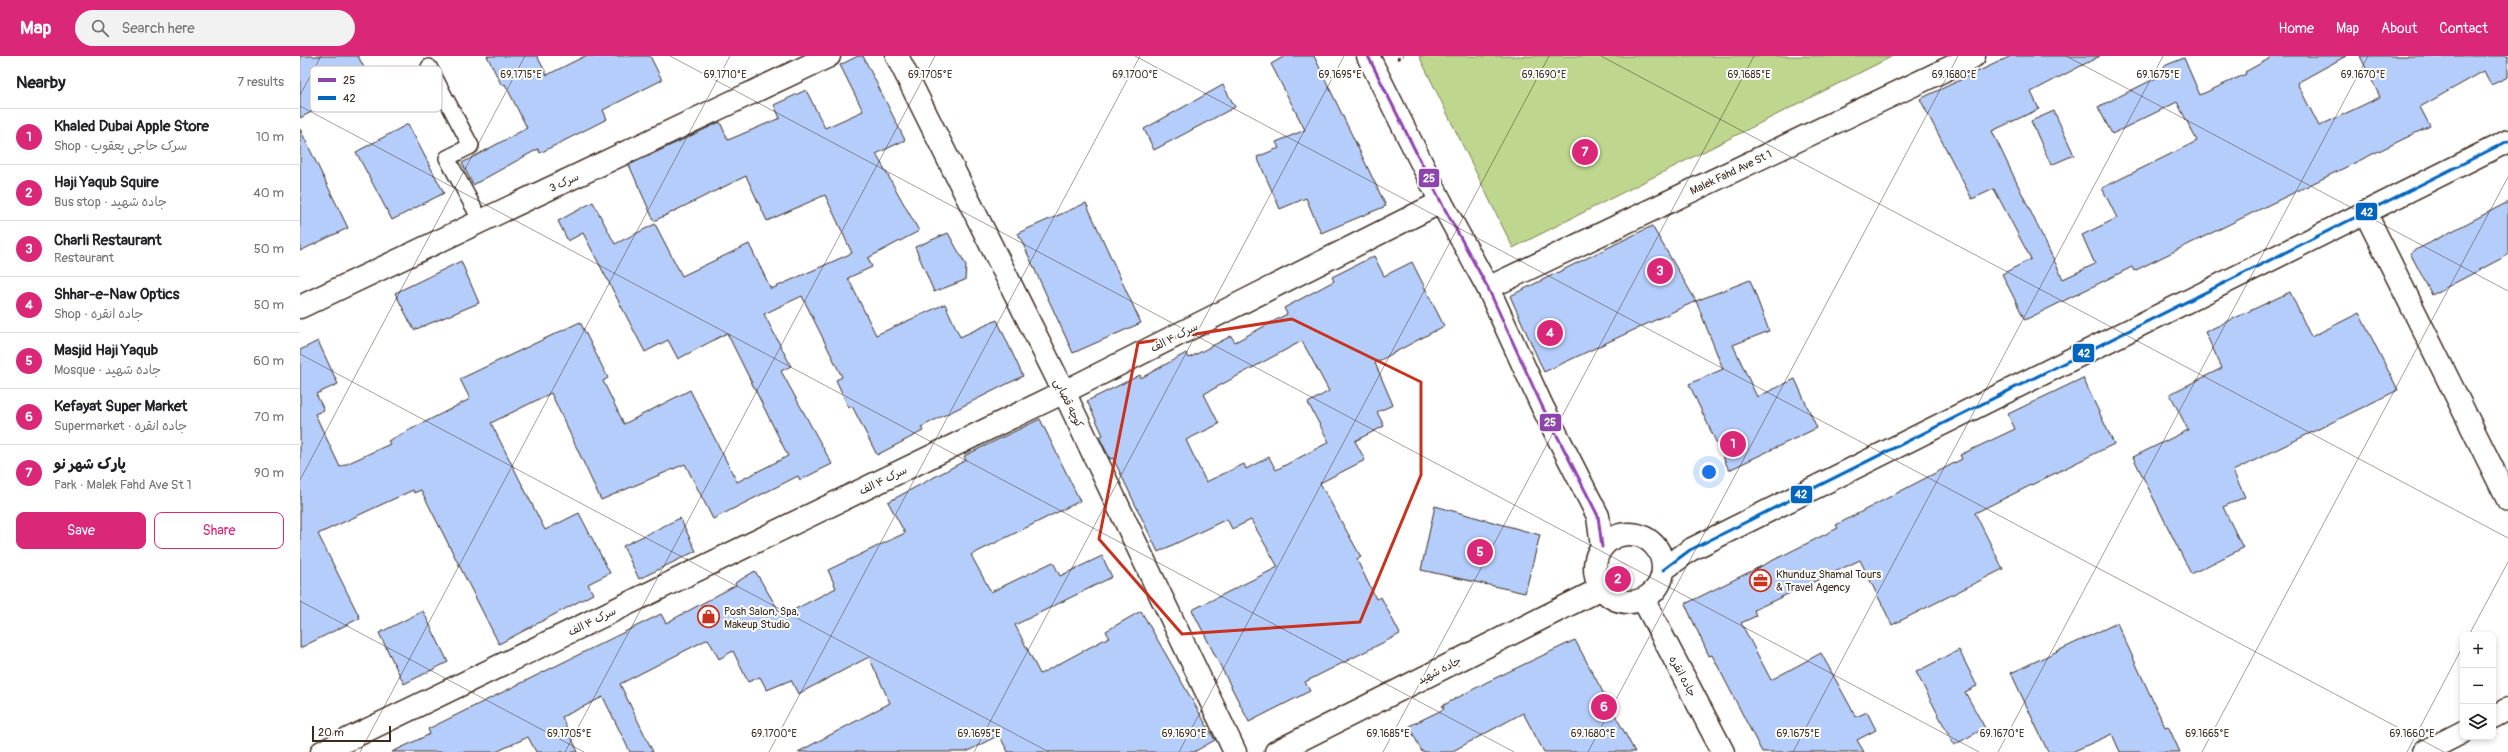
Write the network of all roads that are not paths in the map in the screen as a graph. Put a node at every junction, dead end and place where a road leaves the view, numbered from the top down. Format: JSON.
{"nodes":[{"id":1,"x":829,"y":56,"type":"edge"},
{"id":2,"x":897,"y":56,"type":"edge"},
{"id":3,"x":1368,"y":56,"type":"edge"},
{"id":4,"x":1974,"y":56,"type":"edge"},
{"id":5,"x":442,"y":91,"type":"edge"},
{"id":6,"x":2508,"y":141,"type":"edge"},
{"id":7,"x":1441,"y":202,"type":"junction"},
{"id":8,"x":2366,"y":212,"type":"junction"},
{"id":9,"x":481,"y":221,"type":"junction"},
{"id":10,"x":1488,"y":288,"type":"junction"},
{"id":11,"x":300,"y":307,"type":"edge"},
{"id":12,"x":1064,"y":392,"type":"junction"},
{"id":13,"x":2508,"y":500,"type":"edge"},
{"id":14,"x":1602,"y":547,"type":"junction"},
{"id":15,"x":1663,"y":570,"type":"junction"},
{"id":16,"x":1602,"y":588,"type":"junction"},
{"id":17,"x":1643,"y":599,"type":"junction"},
{"id":18,"x":2508,"y":709,"type":"edge"},
{"id":19,"x":2496,"y":715,"type":"edge"},
{"id":20,"x":2460,"y":734,"type":"edge"},
{"id":21,"x":322,"y":752,"type":"edge"},
{"id":22,"x":1235,"y":752,"type":"edge"},
{"id":23,"x":1276,"y":752,"type":"edge"},
{"id":24,"x":1723,"y":752,"type":"edge"},
{"id":25,"x":2424,"y":752,"type":"edge"}],
"edges":[{"from":1,"to":9,"type":"street","name":"سرک 3"},
{"from":2,"to":12,"type":"street","name":"کوچه قصابی"},
{"from":3,"to":7,"type":"street"},
{"from":4,"to":10,"type":"street","name":"Malek Fahd Ave St 1"},
{"from":5,"to":9,"type":"lane"},
{"from":6,"to":8,"type":"street"},
{"from":7,"to":10,"type":"street"},
{"from":7,"to":12,"type":"street","name":"سرک ۴ الف"},
{"from":8,"to":13,"type":"street"},
{"from":8,"to":15,"type":"street"},
{"from":9,"to":11,"type":"street","name":"سرک 3"},
{"from":10,"to":14,"type":"street"},
{"from":12,"to":21,"type":"street","name":"سرک ۴ الف"},
{"from":12,"to":22,"type":"street","name":"کوچه قصابی"},
{"from":14,"to":15,"type":"street"},
{"from":14,"to":16,"type":"street"},
{"from":15,"to":17,"type":"street"},
{"from":16,"to":17,"type":"street"},
{"from":16,"to":23,"type":"street","name":"جاده شهید"},
{"from":17,"to":24,"type":"street","name":"جاده انقره"},
{"from":18,"to":19,"type":"street"},
{"from":20,"to":25,"type":"street"}]}
